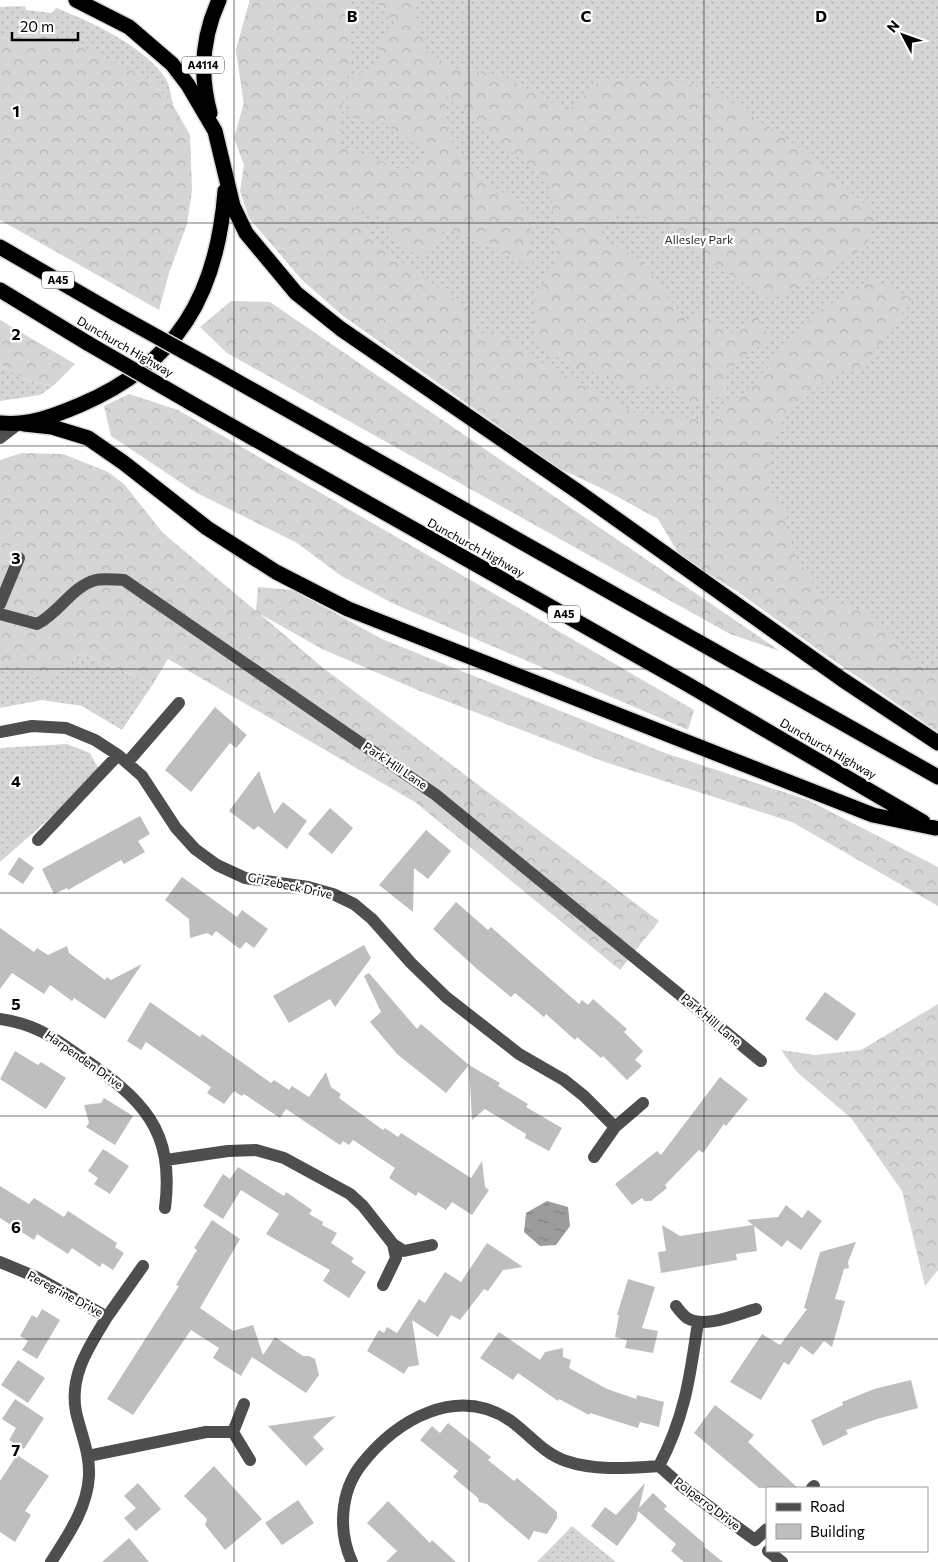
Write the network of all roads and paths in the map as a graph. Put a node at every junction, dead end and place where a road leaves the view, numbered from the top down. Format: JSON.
{"nodes":[{"id":1,"x":76,"y":0,"type":"edge"},
{"id":2,"x":219,"y":0,"type":"edge"},
{"id":3,"x":215,"y":131,"type":"junction"},
{"id":4,"x":226,"y":177,"type":"junction"},
{"id":5,"x":0,"y":247,"type":"edge"},
{"id":6,"x":0,"y":290,"type":"edge"},
{"id":7,"x":0,"y":423,"type":"edge"},
{"id":8,"x":21,"y":425,"type":"junction"},
{"id":9,"x":0,"y":438,"type":"edge"},
{"id":10,"x":19,"y":558,"type":"dead end"},
{"id":11,"x":0,"y":604,"type":"edge"},
{"id":12,"x":0,"y":614,"type":"edge"},
{"id":13,"x":179,"y":703,"type":"dead end"},
{"id":14,"x":0,"y":732,"type":"edge"},
{"id":15,"x":938,"y":742,"type":"edge"},
{"id":16,"x":122,"y":759,"type":"junction"},
{"id":17,"x":938,"y":777,"type":"edge"},
{"id":18,"x":936,"y":829,"type":"edge"},
{"id":19,"x":38,"y":840,"type":"dead end"},
{"id":20,"x":0,"y":1019,"type":"edge"},
{"id":21,"x":761,"y":1061,"type":"dead end"},
{"id":22,"x":643,"y":1103,"type":"dead end"},
{"id":23,"x":615,"y":1127,"type":"junction"},
{"id":24,"x":594,"y":1156,"type":"dead end"},
{"id":25,"x":166,"y":1160,"type":"junction"},
{"id":26,"x":165,"y":1208,"type":"dead end"},
{"id":27,"x":393,"y":1244,"type":"junction"},
{"id":28,"x":432,"y":1245,"type":"dead end"},
{"id":29,"x":0,"y":1262,"type":"edge"},
{"id":30,"x":142,"y":1266,"type":"dead end"},
{"id":31,"x":382,"y":1285,"type":"dead end"},
{"id":32,"x":676,"y":1306,"type":"dead end"},
{"id":33,"x":756,"y":1309,"type":"dead end"},
{"id":34,"x":107,"y":1317,"type":"junction"},
{"id":35,"x":698,"y":1322,"type":"junction"},
{"id":36,"x":244,"y":1404,"type":"dead end"},
{"id":37,"x":233,"y":1432,"type":"junction"},
{"id":38,"x":88,"y":1456,"type":"junction"},
{"id":39,"x":250,"y":1460,"type":"dead end"},
{"id":40,"x":659,"y":1466,"type":"junction"},
{"id":41,"x":766,"y":1530,"type":"edge"},
{"id":42,"x":755,"y":1540,"type":"junction"},
{"id":43,"x":766,"y":1548,"type":"edge"},
{"id":44,"x":770,"y":1552,"type":"edge"},
{"id":45,"x":51,"y":1562,"type":"edge"},
{"id":46,"x":352,"y":1562,"type":"edge"},
{"id":47,"x":782,"y":1562,"type":"edge"}],
"edges":[{"from":1,"to":3,"type":"highway"},
{"from":2,"to":3,"type":"highway","number":"A4114"},
{"from":3,"to":4,"type":"highway"},
{"from":4,"to":8,"type":"highway"},
{"from":4,"to":15,"type":"highway"},
{"from":5,"to":17,"type":"highway","name":"Dunchurch Highway","number":"A45","bridge":true},
{"from":6,"to":18,"type":"highway","name":"Dunchurch Highway","number":"A45","bridge":true},
{"from":7,"to":8,"type":"highway"},
{"from":8,"to":9,"type":"street"},
{"from":8,"to":18,"type":"highway"},
{"from":10,"to":11,"type":"street"},
{"from":12,"to":21,"type":"street","name":"Park Hill Lane"},
{"from":13,"to":16,"type":"street"},
{"from":14,"to":16,"type":"street","name":"Grizebeck Drive"},
{"from":16,"to":19,"type":"street"},
{"from":16,"to":23,"type":"street","name":"Grizebeck Drive"},
{"from":20,"to":25,"type":"street","name":"Harpenden Drive"},
{"from":22,"to":23,"type":"street"},
{"from":23,"to":24,"type":"street"},
{"from":25,"to":26,"type":"street","name":"Harpenden Drive"},
{"from":25,"to":27,"type":"street"},
{"from":27,"to":28,"type":"street"},
{"from":27,"to":31,"type":"street"},
{"from":29,"to":34,"type":"street","name":"Peregrine Drive"},
{"from":30,"to":34,"type":"street"},
{"from":32,"to":35,"type":"street"},
{"from":33,"to":35,"type":"street"},
{"from":34,"to":38,"type":"street","name":"Peregrine Drive"},
{"from":35,"to":40,"type":"street"},
{"from":36,"to":37,"type":"street"},
{"from":37,"to":38,"type":"street"},
{"from":37,"to":39,"type":"street"},
{"from":38,"to":45,"type":"street","name":"Peregrine Drive"},
{"from":40,"to":42,"type":"street","name":"Polperro Drive"},
{"from":40,"to":46,"type":"street"},
{"from":41,"to":42,"type":"street"},
{"from":42,"to":43,"type":"street","name":"Polperro Drive"},
{"from":44,"to":47,"type":"street","name":"Polperro Drive"}]}
